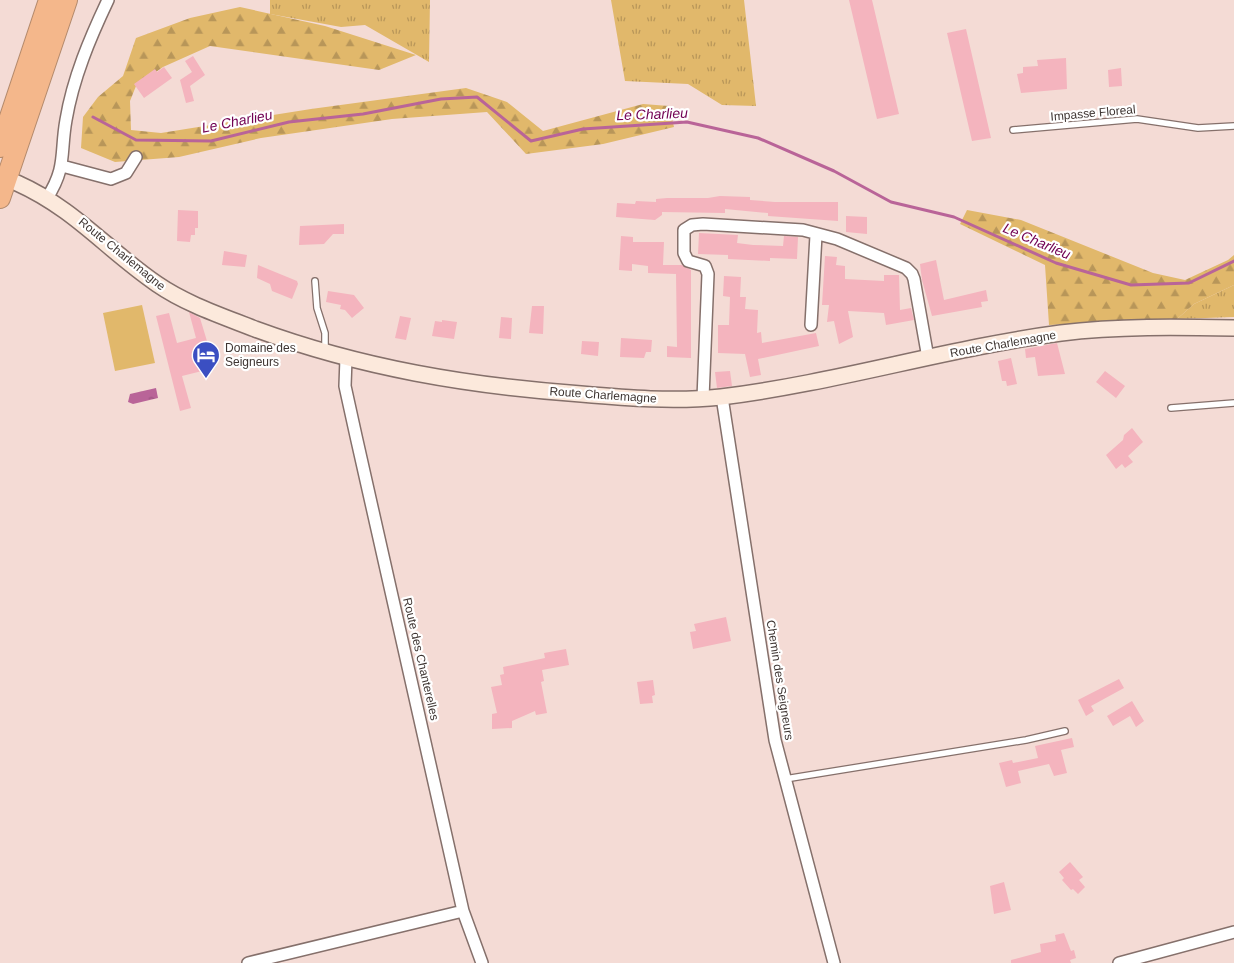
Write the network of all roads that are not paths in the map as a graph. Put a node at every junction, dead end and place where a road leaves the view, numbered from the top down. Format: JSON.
{"nodes":[{"id":1,"x":49,"y":0,"type":"edge"},
{"id":2,"x":67,"y":0,"type":"edge"},
{"id":3,"x":71,"y":0,"type":"edge"},
{"id":4,"x":108,"y":0,"type":"edge"},
{"id":5,"x":46,"y":64,"type":"junction"},
{"id":6,"x":1234,"y":126,"type":"edge"},
{"id":7,"x":1012,"y":130,"type":"dead end"},
{"id":8,"x":0,"y":147,"type":"edge"},
{"id":9,"x":136,"y":157,"type":"dead end"},
{"id":10,"x":62,"y":166,"type":"junction"},
{"id":11,"x":17,"y":183,"type":"dead end"},
{"id":12,"x":0,"y":198,"type":"edge"},
{"id":13,"x":47,"y":198,"type":"junction"},
{"id":14,"x":816,"y":235,"type":"junction"},
{"id":15,"x":315,"y":281,"type":"dead end"},
{"id":16,"x":811,"y":326,"type":"dead end"},
{"id":17,"x":1234,"y":328,"type":"edge"},
{"id":18,"x":324,"y":352,"type":"junction"},
{"id":19,"x":346,"y":358,"type":"junction"},
{"id":20,"x":928,"y":358,"type":"junction"},
{"id":21,"x":722,"y":396,"type":"junction"},
{"id":22,"x":703,"y":398,"type":"junction"},
{"id":23,"x":1234,"y":403,"type":"edge"},
{"id":24,"x":1171,"y":408,"type":"dead end"},
{"id":25,"x":1065,"y":731,"type":"dead end"},
{"id":26,"x":785,"y":778,"type":"junction"},
{"id":27,"x":463,"y":911,"type":"junction"},
{"id":28,"x":1234,"y":932,"type":"edge"},
{"id":29,"x":248,"y":963,"type":"edge"},
{"id":30,"x":482,"y":963,"type":"edge"},
{"id":31,"x":834,"y":963,"type":"edge"},
{"id":32,"x":1119,"y":963,"type":"edge"}],
"edges":[{"from":1,"to":8,"type":"highway"},
{"from":2,"to":5,"type":"highway"},
{"from":3,"to":5,"type":"highway"},
{"from":4,"to":10,"type":"street"},
{"from":5,"to":12,"type":"highway"},
{"from":6,"to":7,"type":"lane","name":"Impasse Floreal"},
{"from":9,"to":10,"type":"street"},
{"from":10,"to":13,"type":"street"},
{"from":11,"to":13,"type":"main road","name":"Route Charlemagne"},
{"from":13,"to":18,"type":"main road","name":"Route Charlemagne"},
{"from":14,"to":16,"type":"street"},
{"from":14,"to":20,"type":"street"},
{"from":14,"to":22,"type":"street"},
{"from":15,"to":18,"type":"lane"},
{"from":17,"to":20,"type":"main road","name":"Route Charlemagne"},
{"from":18,"to":19,"type":"main road","name":"Route Charlemagne"},
{"from":19,"to":22,"type":"main road","name":"Route Charlemagne"},
{"from":19,"to":27,"type":"street","name":"Route des Chanterelles"},
{"from":20,"to":21,"type":"main road","name":"Route Charlemagne"},
{"from":21,"to":22,"type":"main road","name":"Route Charlemagne"},
{"from":21,"to":26,"type":"street","name":"Chemin des Seigneurs"},
{"from":23,"to":24,"type":"lane"},
{"from":25,"to":26,"type":"lane"},
{"from":26,"to":31,"type":"street","name":"Chemin des Seigneurs"},
{"from":27,"to":29,"type":"street"},
{"from":27,"to":30,"type":"street","name":"Route des Chanterelles"},
{"from":28,"to":32,"type":"street"}]}
